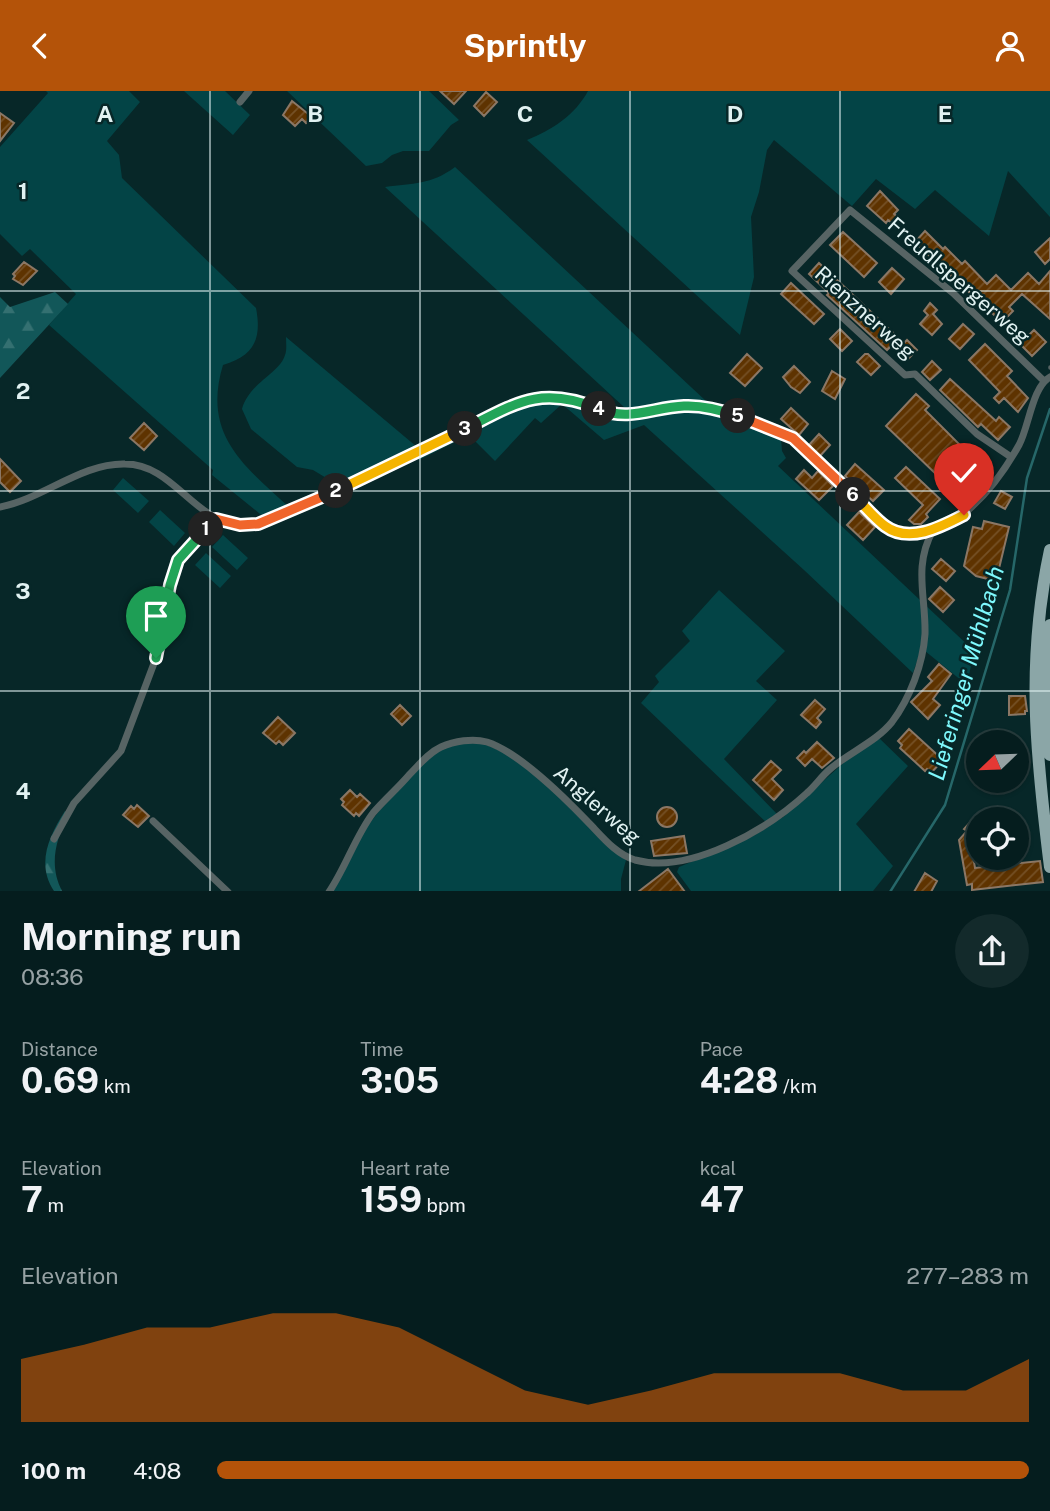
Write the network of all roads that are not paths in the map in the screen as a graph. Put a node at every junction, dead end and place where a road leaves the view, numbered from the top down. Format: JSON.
{"nodes":[{"id":1,"x":249,"y":91,"type":"edge"},
{"id":2,"x":240,"y":102,"type":"dead end"},
{"id":3,"x":850,"y":210,"type":"joint"},
{"id":4,"x":1047,"y":379,"type":"edge"},
{"id":5,"x":1011,"y":457,"type":"junction"},
{"id":6,"x":0,"y":507,"type":"edge"},
{"id":7,"x":216,"y":519,"type":"junction"},
{"id":8,"x":933,"y":530,"type":"junction"},
{"id":9,"x":1050,"y":550,"type":"edge"},
{"id":10,"x":1050,"y":625,"type":"edge"},
{"id":11,"x":1050,"y":755,"type":"edge"},
{"id":12,"x":153,"y":821,"type":"dead end"},
{"id":13,"x":54,"y":839,"type":"dead end"},
{"id":14,"x":1050,"y":867,"type":"edge"},
{"id":15,"x":228,"y":891,"type":"edge"},
{"id":16,"x":328,"y":891,"type":"edge"}],
"edges":[{"from":1,"to":2,"type":"street"},
{"from":3,"to":4,"type":"street","name":"Freudlspergerweg"},
{"from":3,"to":5,"type":"street","name":"Rienznerweg"},
{"from":4,"to":5,"type":"street"},
{"from":5,"to":8,"type":"street"},
{"from":6,"to":7,"type":"street"},
{"from":7,"to":8,"type":"street"},
{"from":7,"to":13,"type":"street"},
{"from":8,"to":16,"type":"street","name":"Anglerweg"},
{"from":9,"to":14,"type":"main road"},
{"from":10,"to":11,"type":"main road"},
{"from":12,"to":15,"type":"street"}]}
